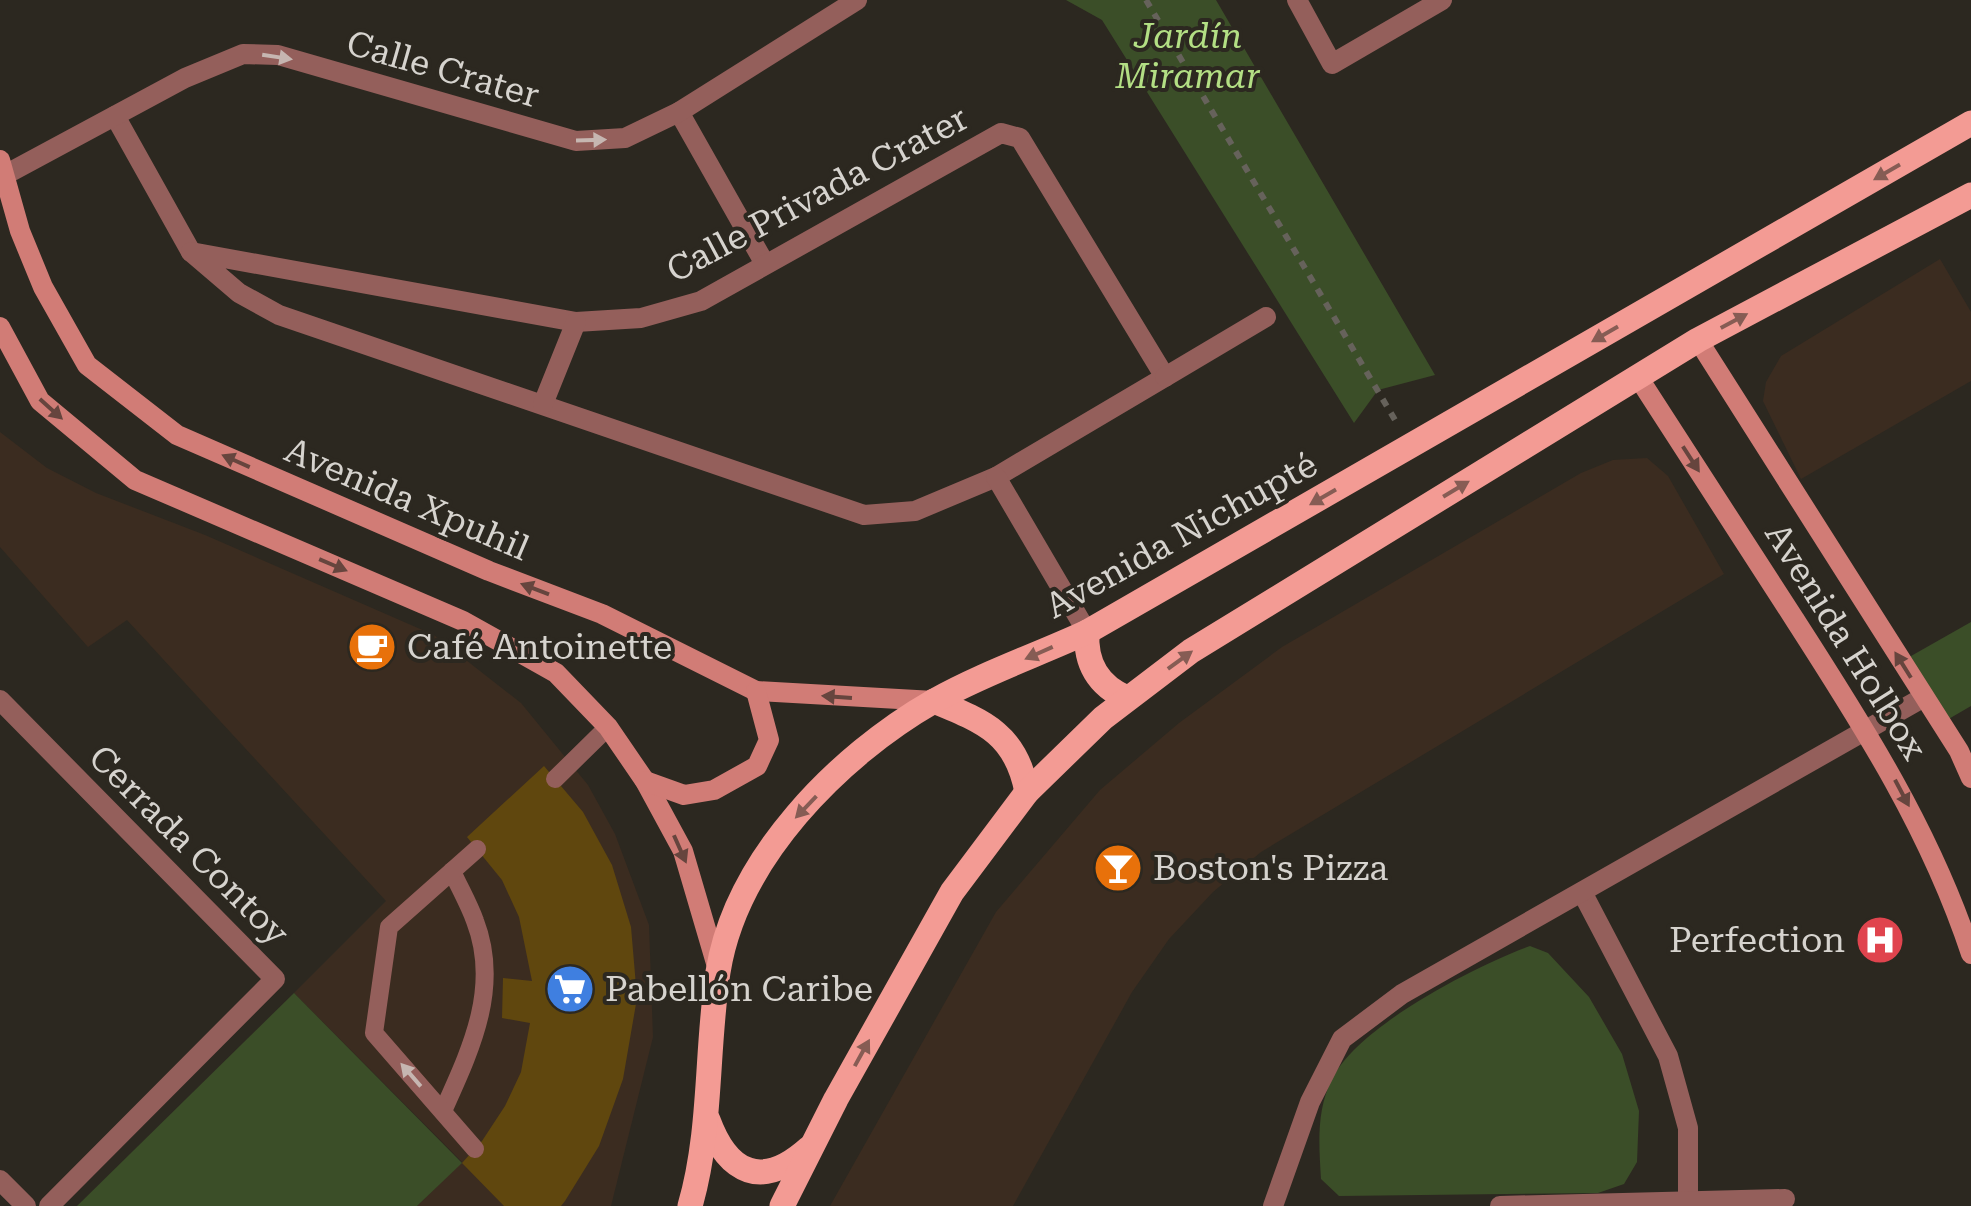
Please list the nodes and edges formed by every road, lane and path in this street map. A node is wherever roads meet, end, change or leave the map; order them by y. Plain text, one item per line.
1 (857, 0) edge
2 (1146, 0) edge
3 (1297, 0) edge
4 (1442, 0) edge
5 (679, 112) junction
6 (114, 116) junction
7 (1971, 123) edge
8 (2, 168) edge
9 (1971, 195) edge
10 (192, 252) junction
11 (766, 264) junction
12 (1266, 317) dead end
13 (576, 322) junction
14 (0, 327) edge
15 (1698, 340) junction
16 (1165, 377) junction
17 (1638, 377) junction
18 (543, 404) junction
19 (1411, 447) junction
20 (996, 476) junction
21 (1086, 632) junction
22 (756, 691) junction
23 (1924, 697) junction
24 (1127, 698) junction
25 (0, 700) edge
26 (934, 701) junction
27 (608, 728) junction
28 (1866, 730) junction
29 (1971, 778) edge
30 (554, 779) dead end
31 (646, 781) junction
32 (1027, 792) junction
33 (477, 850) dead end
34 (452, 870) junction
35 (1582, 892) junction
36 (1971, 954) edge
37 (718, 970) junction
38 (442, 1111) junction
39 (706, 1115) junction
40 (816, 1139) junction
41 (475, 1149) dead end
42 (0, 1180) edge
43 (1786, 1199) dead end
44 (1688, 1201) junction
45 (26, 1206) edge
46 (49, 1206) edge
47 (690, 1206) edge
48 (782, 1206) edge
49 (1273, 1206) edge
50 (1500, 1206) edge

1 - 5 street, Calle Crater
2 - 19 path
3 - 4 street
6 -> 5 street, Calle Crater
5 - 11 street
6 - 8 street, Calle Crater
6 - 10 street
7 -> 19 main road, Avenida Nichupté
22 -> 8 street, Avenida Xpuhil
15 -> 9 main road
10 - 13 street, Calle Privada Crater
10 - 18 street
11 - 13 street, Calle Privada Crater
11 - 16 street, Calle Privada Crater
12 - 16 street
13 - 18 street
14 -> 27 street
15 - 17 main road
23 -> 15 street, Avenida Holbox
16 - 20 street
24 -> 17 main road
17 -> 28 street, Avenida Holbox
18 - 20 street
19 -> 21 main road, Avenida Nichupté
20 - 21 street
21 - 24 main road
21 -> 26 main road, Avenida Nichupté
26 -> 22 street, Avenida Xpuhil
22 - 31 street
23 - 28 street
23 - 29 street, Avenida Holbox
24 - 32 main road
25 - 46 street, Cerrada Contoy
26 - 32 main road
26 -> 37 main road, Avenida Nichupté
27 - 30 lane
27 - 31 street
28 - 35 street
28 -> 36 street, Avenida Holbox
31 -> 37 street
40 -> 32 main road
33 - 34 lane
34 - 38 lane
38 -> 34 lane
35 - 44 street
35 - 49 street
37 - 39 main road, Avenida Nichupté
38 - 41 lane
39 - 40 main road
39 - 47 main road, Avenida Nichupté
40 - 48 main road
42 - 45 street
43 - 44 street
44 - 50 street

